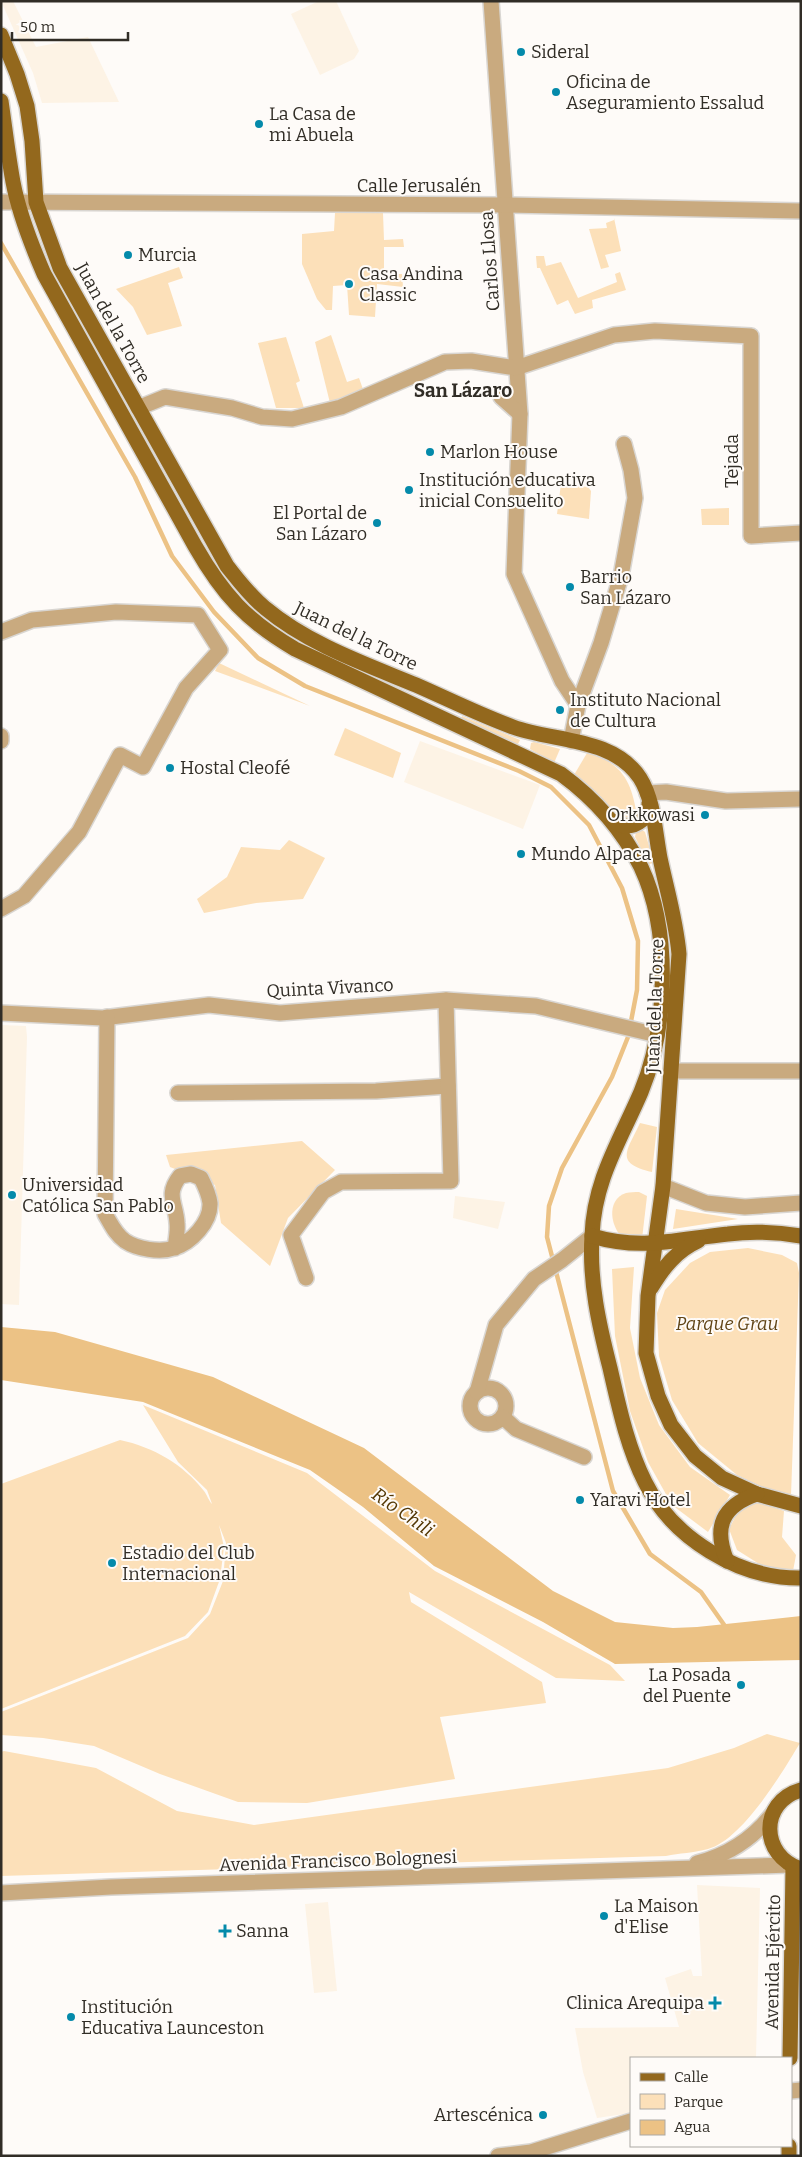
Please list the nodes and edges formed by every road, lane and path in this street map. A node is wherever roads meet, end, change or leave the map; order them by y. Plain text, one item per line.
1 (491, 1) edge
2 (1, 36) edge
3 (1, 101) edge
4 (1, 202) edge
5 (18, 202) junction
6 (36, 202) junction
7 (504, 205) junction
8 (801, 211) edge
9 (516, 368) junction
10 (501, 397) dead end
11 (138, 408) junction
12 (520, 414) junction
13 (624, 444) dead end
14 (801, 533) edge
15 (1, 632) edge
16 (578, 705) junction
17 (532, 732) junction
18 (1, 736) edge
19 (1, 741) edge
20 (571, 741) junction
21 (524, 755) junction
22 (647, 793) junction
23 (801, 799) edge
24 (612, 821) junction
25 (656, 833) junction
26 (628, 844) junction
27 (1, 909) edge
28 (662, 975) junction
29 (678, 976) junction
30 (446, 1000) junction
31 (1, 1013) edge
32 (107, 1017) junction
33 (652, 1033) junction
34 (672, 1071) junction
35 (801, 1071) edge
36 (448, 1086) junction
37 (178, 1093) dead end
38 (663, 1186) junction
39 (801, 1203) edge
40 (592, 1236) junction
41 (710, 1236) junction
42 (801, 1236) edge
43 (655, 1244) junction
44 (175, 1248) dead end
45 (306, 1278) dead end
46 (648, 1296) junction
47 (477, 1392) junction
48 (502, 1417) junction
49 (584, 1456) dead end
50 (757, 1494) junction
51 (801, 1506) edge
52 (727, 1561) junction
53 (801, 1578) edge
54 (801, 1790) edge
55 (773, 1813) junction
56 (794, 1867) edge
57 (676, 1868) junction
58 (1, 1893) edge
59 (790, 2057) edge
60 (630, 2121) edge
61 (498, 2156) edge

1 - 7 street, Carlos Llosa
2 - 6 main road, Juan del la Torre
3 - 5 main road, Juan del la Torre
4 - 5 street, Calle Jerusalén
5 - 6 street, Calle Jerusalén
5 - 21 main road, Juan del la Torre
6 - 7 street, Calle Jerusalén
6 - 11 main road, Juan del la Torre
7 - 8 street, Calle Jerusalén
7 - 9 street, Carlos Llosa
9 - 11 street
9 - 12 street, Carlos Llosa
9 - 14 street, Tejada
10 - 12 street
11 - 17 main road, Juan del la Torre
12 - 16 street, Carlos Llosa
13 - 16 street
15 - 27 street
16 - 20 street
17 - 20 main road, Juan del la Torre
17 - 21 main road
18 - 19 street
20 - 22 main road, Juan del la Torre
21 - 24 main road, Juan del la Torre
22 - 23 street
22 - 24 main road
22 - 25 main road, Juan del la Torre
24 - 26 main road, Juan del la Torre
25 - 26 main road
25 - 29 main road, Juan del la Torre
26 - 28 main road, Juan del la Torre
28 - 29 main road
28 - 33 main road, Juan del la Torre
29 - 34 main road, Juan del la Torre
30 - 32 street, Quinta Vivanco
30 - 33 street, Quinta Vivanco
30 - 36 street
31 - 32 street, Quinta Vivanco
32 - 44 street
33 - 40 main road, Juan del la Torre
34 - 35 street
34 - 38 main road, Juan del la Torre
36 - 37 street
36 - 45 street
38 - 39 street
38 - 43 main road, Juan del la Torre
40 - 43 main road
40 - 47 street
40 - 52 main road, Juan del la Torre
41 - 42 main road
41 - 43 main road
41 - 46 main road
43 - 46 main road, Juan del la Torre
46 - 50 main road, Juan del la Torre
47 - 48 street
47 - 48 street
48 - 49 street
50 - 51 main road, Juan del la Torre
50 - 52 main road
52 - 53 main road, Juan del la Torre
54 - 55 main road
55 - 56 main road
55 - 57 street, Avenida Francisco Bolognesi
56 - 57 street, Avenida Francisco Bolognesi
56 - 59 main road, Avenida Ejército
57 - 58 street, Avenida Francisco Bolognesi
60 - 61 street

